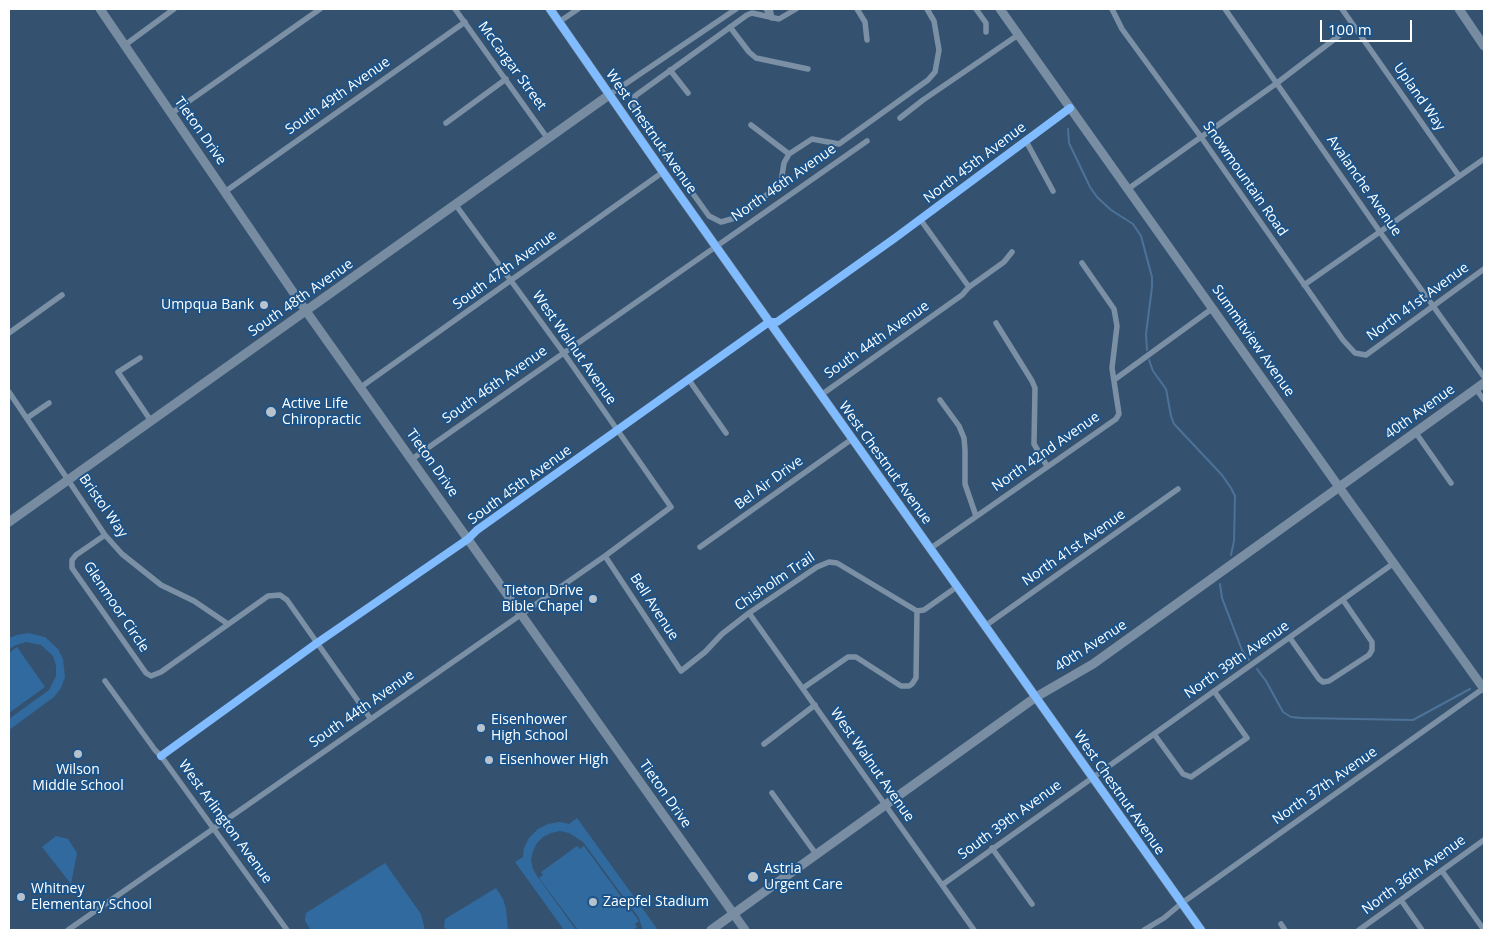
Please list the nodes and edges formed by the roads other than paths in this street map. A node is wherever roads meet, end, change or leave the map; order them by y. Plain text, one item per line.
1 (100, 9) edge
2 (174, 9) edge
3 (320, 9) edge
4 (455, 9) edge
5 (550, 9) edge
6 (578, 9) edge
7 (736, 9) edge
8 (766, 9) edge
9 (770, 9) edge
10 (796, 9) edge
11 (857, 9) edge
12 (927, 9) edge
13 (976, 9) edge
14 (1000, 9) edge
15 (1112, 9) edge
16 (1225, 9) edge
17 (1342, 9) edge
18 (1459, 9) edge
19 (772, 18) junction
20 (465, 22) junction
21 (560, 22) junction
22 (1353, 25) junction
23 (730, 28) junction
24 (986, 32) dead end
25 (1018, 35) junction
26 (867, 40) dead end
27 (125, 45) junction
28 (1484, 46) edge
29 (670, 70) junction
30 (808, 70) dead end
31 (506, 79) junction
32 (1276, 83) junction
33 (688, 93) dead end
34 (609, 95) junction
35 (905, 98) junction
36 (1070, 108) junction
37 (912, 109) junction
38 (172, 114) junction
39 (900, 118) dead end
40 (446, 123) dead end
41 (751, 125) dead end
42 (1201, 137) junction
43 (548, 139) junction
44 (1026, 140) junction
45 (867, 141) dead end
46 (789, 154) junction
47 (1484, 159) edge
48 (663, 172) junction
49 (1459, 176) junction
50 (1128, 189) junction
51 (226, 191) junction
52 (1052, 191) dead end
53 (455, 204) junction
54 (920, 220) junction
55 (1380, 232) junction
56 (895, 238) joint
57 (716, 246) junction
58 (1012, 252) dead end
59 (1082, 263) dead end
60 (1484, 270) edge
61 (511, 281) junction
62 (1304, 285) junction
63 (969, 287) junction
64 (62, 295) dead end
65 (1433, 306) junction
66 (1213, 308) junction
67 (306, 311) junction
68 (769, 322) junction
69 (996, 323) dead end
70 (9, 333) edge
71 (564, 352) junction
72 (1366, 355) joint
73 (140, 358) dead end
74 (1484, 377) edge
75 (689, 380) junction
76 (1114, 380) junction
77 (1484, 384) edge
78 (361, 387) junction
79 (1476, 389) junction
80 (9, 392) edge
81 (821, 395) junction
82 (940, 400) dead end
83 (1484, 400) edge
84 (49, 403) dead end
85 (27, 418) junction
86 (151, 421) junction
87 (617, 431) junction
88 (726, 433) dead end
89 (1416, 433) junction
90 (852, 438) junction
91 (412, 459) junction
92 (1047, 466) junction
93 (68, 480) junction
94 (1451, 483) dead end
95 (1339, 487) junction
96 (1178, 490) dead end
97 (671, 507) joint
98 (976, 516) junction
99 (9, 522) edge
100 (105, 534) junction
101 (468, 539) junction
102 (700, 547) dead end
103 (931, 548) junction
104 (605, 556) junction
105 (1394, 563) junction
106 (958, 586) junction
107 (1343, 600) junction
108 (917, 611) junction
109 (749, 613) junction
110 (521, 614) junction
111 (228, 624) junction
112 (985, 626) junction
113 (1290, 638) junction
114 (317, 643) junction
115 (681, 671) joint
116 (105, 681) dead end
117 (803, 688) junction
118 (1484, 689) edge
119 (1214, 691) junction
120 (1036, 697) junction
121 (815, 706) junction
122 (370, 718) junction
123 (1154, 734) junction
124 (764, 744) dead end
125 (162, 756) junction
126 (1093, 777) junction
127 (772, 793) dead end
128 (884, 805) junction
129 (214, 828) junction
130 (1484, 840) edge
131 (992, 848) junction
132 (816, 854) junction
133 (1442, 871) junction
134 (942, 885) junction
135 (1401, 900) junction
136 (1182, 903) junction
137 (1032, 904) dead end
138 (734, 915) junction
139 (1281, 924) dead end
140 (68, 930) edge
141 (287, 930) edge
142 (711, 930) edge
143 (745, 930) edge
144 (974, 930) edge
145 (1144, 930) edge
146 (1201, 930) edge
147 (1286, 930) edge
148 (1359, 930) edge
149 (1422, 930) edge
150 (1484, 930) edge

1 - 27 street, Tieton Drive
2 - 27 street
3 - 38 street
4 - 20 street, McCargar Street
5 - 21 street, West Chestnut Avenue
6 - 21 street
7 - 34 street
8 - 19 street
9 - 19 street
10 - 19 street
11 - 26 street
12 - 35 street
13 - 24 street
14 - 25 main road, Summitview Avenue
15 - 42 street, Snowmountain Road
16 - 32 street, Avalanche Avenue
17 - 22 street, Upland Way
18 - 28 street
19 - 23 street
20 - 31 street, McCargar Street
20 - 51 street, South 49th Avenue
21 - 34 street, West Chestnut Avenue
22 - 32 street
22 - 49 street, Upland Way
23 - 29 street
23 - 30 street
25 - 36 main road, Summitview Avenue
25 - 37 street
27 - 38 street, Tieton Drive
29 - 33 street
29 - 46 street
31 - 40 street
31 - 43 street, McCargar Street
32 - 42 street
32 - 55 street, Avalanche Avenue
34 - 43 street, South 48th Avenue
34 - 48 street, West Chestnut Avenue
35 - 37 street
35 - 46 street
36 - 44 street, North 45th Avenue
36 - 50 main road, Summitview Avenue
37 - 39 street
38 - 51 street, Tieton Drive
41 - 46 street
42 - 50 street
42 - 62 street, Snowmountain Road
43 - 53 street, South 48th Avenue
44 - 52 street, North 45th Avenue
44 - 54 street, North 45th Avenue
45 - 57 street, North 46th Avenue
47 - 49 street
48 - 57 street, West Chestnut Avenue
48 - 61 street, South 47th Avenue
49 - 55 street
50 - 66 main road, Summitview Avenue
51 - 67 street, Tieton Drive
53 - 61 street, West Walnut Avenue
53 - 67 street, South 48th Avenue
54 - 56 street, North 45th Avenue
54 - 63 street
55 - 62 street
55 - 65 street, Avalanche Avenue
56 - 68 street, South 45th Avenue
57 - 68 street, West Chestnut Avenue
57 - 71 street, South 46th Avenue
58 - 63 street, South 44th Avenue
59 - 76 street
60 - 65 street, North 41st Avenue
61 - 71 street, West Walnut Avenue
61 - 78 street, South 47th Avenue
62 - 72 street, Snowmountain Road
63 - 81 street, South 44th Avenue
64 - 70 street
65 - 72 street, North 41st Avenue
65 - 74 street, Avalanche Avenue
66 - 76 street
66 - 95 main road, Summitview Avenue
67 - 78 street, Tieton Drive
67 - 86 street, South 48th Avenue
68 - 75 street, South 45th Avenue
68 - 81 street, West Chestnut Avenue
69 - 92 street
71 - 87 street, West Walnut Avenue
71 - 91 street, South 46th Avenue
73 - 86 street
75 - 87 street, South 45th Avenue
75 - 88 street
76 - 92 street, North 42nd Avenue
77 - 79 main road, 40th Avenue
78 - 91 street, Tieton Drive
79 - 83 street
79 - 89 main road, 40th Avenue
80 - 85 street, Bristol Way
81 - 90 street, West Chestnut Avenue
82 - 98 street
84 - 85 street
85 - 93 street, Bristol Way
86 - 93 street, South 48th Avenue
87 - 97 street, West Walnut Avenue
87 - 101 street, South 45th Avenue
89 - 94 street
89 - 95 main road, 40th Avenue
90 - 102 street, Bel Air Drive
90 - 103 street, West Chestnut Avenue
91 - 101 street, Tieton Drive
92 - 98 street, North 42nd Avenue
93 - 99 street, South 48th Avenue
93 - 100 street, Bristol Way
95 - 105 street, Summitview Avenue
95 - 120 main road, 40th Avenue
96 - 112 street, North 41st Avenue
97 - 104 street, South 44th Avenue
98 - 103 street, North 42nd Avenue
100 - 111 street, Bristol Way
100 - 111 street, Glenmoor Circle
101 - 110 street, Tieton Drive
101 - 114 street, South 45th Avenue
103 - 106 street, West Chestnut Avenue
104 - 110 street, South 44th Avenue
104 - 115 street, Bell Avenue
105 - 107 street, North 39th Avenue
105 - 118 street, Summitview Avenue
106 - 108 street
106 - 112 street, West Chestnut Avenue
107 - 113 street, North 39th Avenue
107 - 113 street
108 - 109 street, Chisholm Trail
108 - 117 street
109 - 115 street, Chisholm Trail
109 - 117 street, West Walnut Avenue
110 - 122 street, South 44th Avenue
110 - 138 street, Tieton Drive
111 - 114 street
112 - 120 street, West Chestnut Avenue
113 - 119 street, North 39th Avenue
114 - 122 street
114 - 125 street, South 45th Avenue
116 - 125 street, West Arlington Avenue
117 - 121 street, West Walnut Avenue
118 - 136 street, North 37th Avenue
119 - 123 street, North 39th Avenue
119 - 123 street
120 - 126 street, West Chestnut Avenue
120 - 128 main road, 40th Avenue
121 - 124 street
121 - 128 street, West Walnut Avenue
122 - 129 street, South 44th Avenue
123 - 126 street, North 39th Avenue
125 - 129 street, West Arlington Avenue
126 - 131 street, South 39th Avenue
126 - 136 street, West Chestnut Avenue
127 - 132 street
128 - 132 main road, 40th Avenue
128 - 134 street, West Walnut Avenue
129 - 140 street, South 44th Avenue
129 - 141 street, West Arlington Avenue
130 - 133 street, North 36th Avenue
131 - 134 street, South 39th Avenue
131 - 137 street
132 - 138 main road, 40th Avenue
133 - 135 street, North 36th Avenue
133 - 150 street
134 - 144 street, West Walnut Avenue
135 - 148 street, North 36th Avenue
135 - 149 street
136 - 145 street, North 37th Avenue
136 - 146 street, West Chestnut Avenue
138 - 142 main road, 40th Avenue
138 - 143 street, Tieton Drive
139 - 147 street

